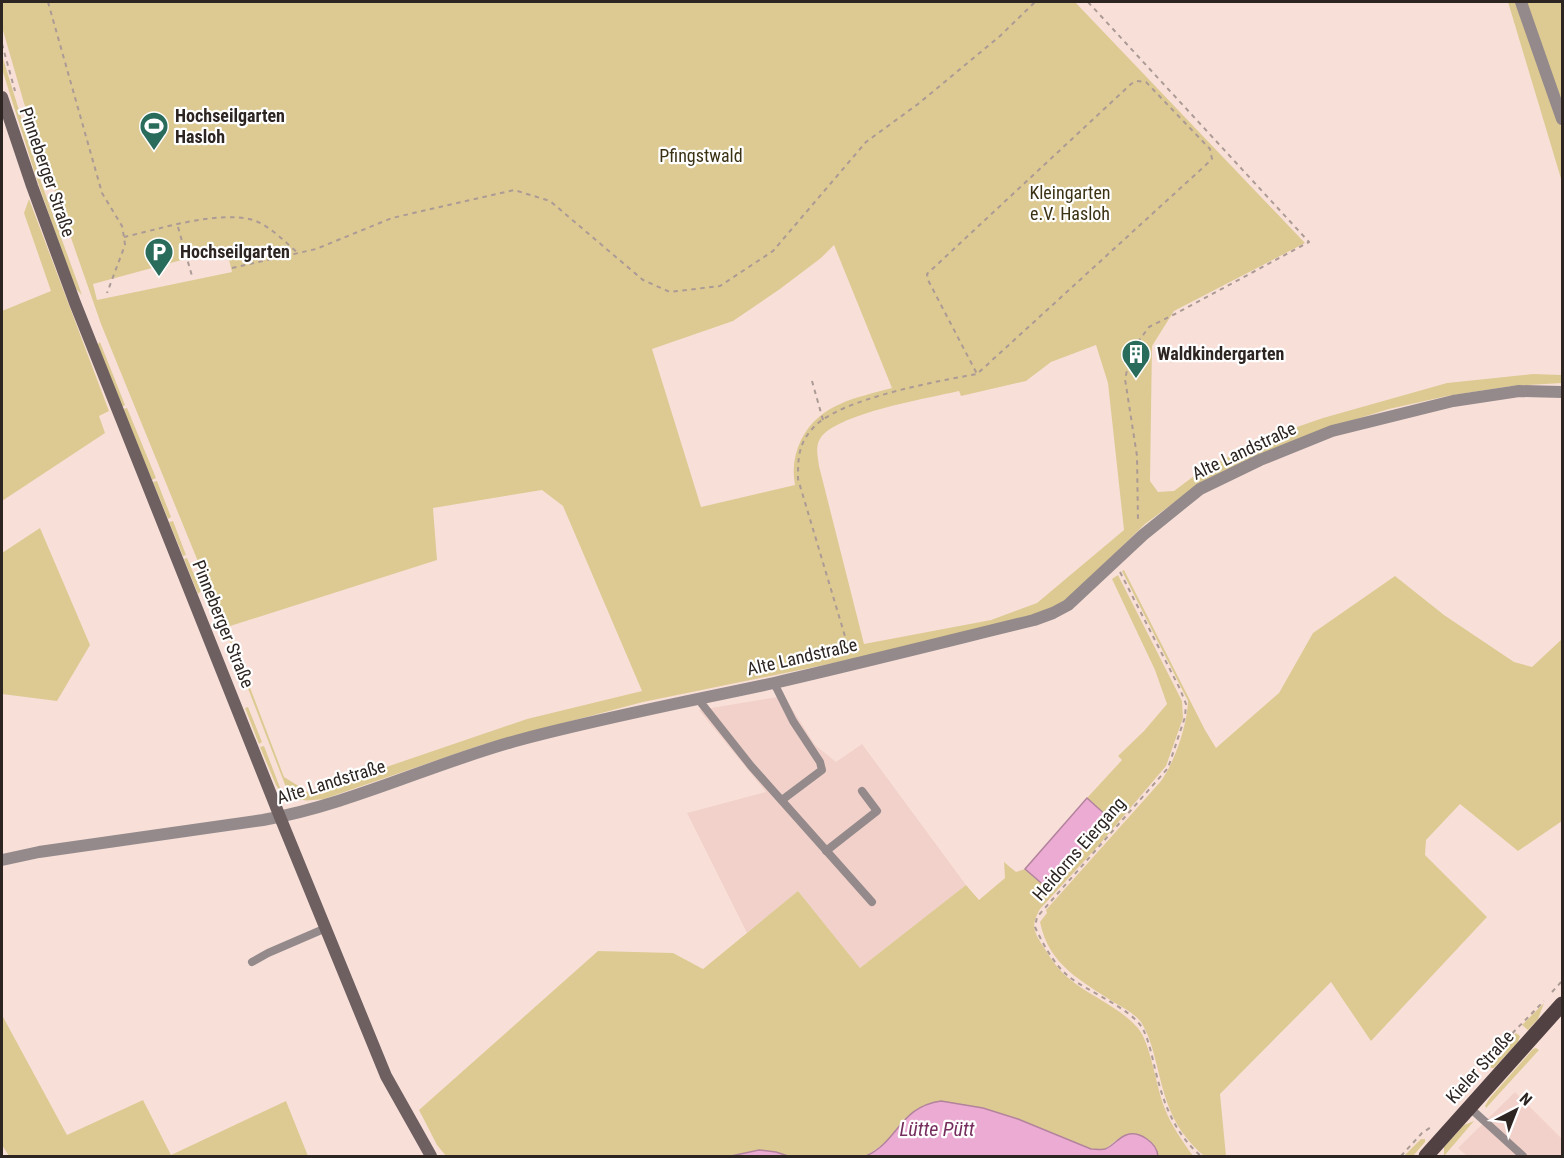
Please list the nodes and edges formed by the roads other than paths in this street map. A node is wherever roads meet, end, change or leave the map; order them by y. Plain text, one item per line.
1 (1521, 2) edge
2 (2, 97) edge
3 (1563, 119) edge
4 (1563, 392) edge
5 (774, 683) junction
6 (698, 699) junction
7 (862, 791) dead end
8 (782, 800) junction
9 (280, 817) junction
10 (826, 850) junction
11 (2, 860) edge
12 (872, 902) dead end
13 (326, 928) junction
14 (252, 962) dead end
15 (1563, 1004) edge
16 (1470, 1108) junction
17 (431, 1156) edge
18 (1426, 1156) edge
19 (1522, 1156) edge

1 - 3 street
2 - 9 main road, Pinneberger Straße
4 - 5 street, Alte Landstraße
5 - 6 street, Alte Landstraße
5 - 8 lane
6 - 8 lane
6 - 9 street, Alte Landstraße
7 - 10 lane
8 - 10 lane
9 - 11 street, Alte Landstraße
9 - 13 main road, Pinneberger Straße
10 - 12 lane
13 - 14 lane
13 - 17 main road, Pinneberger Straße
15 - 16 main road, Kieler Straße
16 - 18 main road, Kieler Straße
16 - 19 lane

